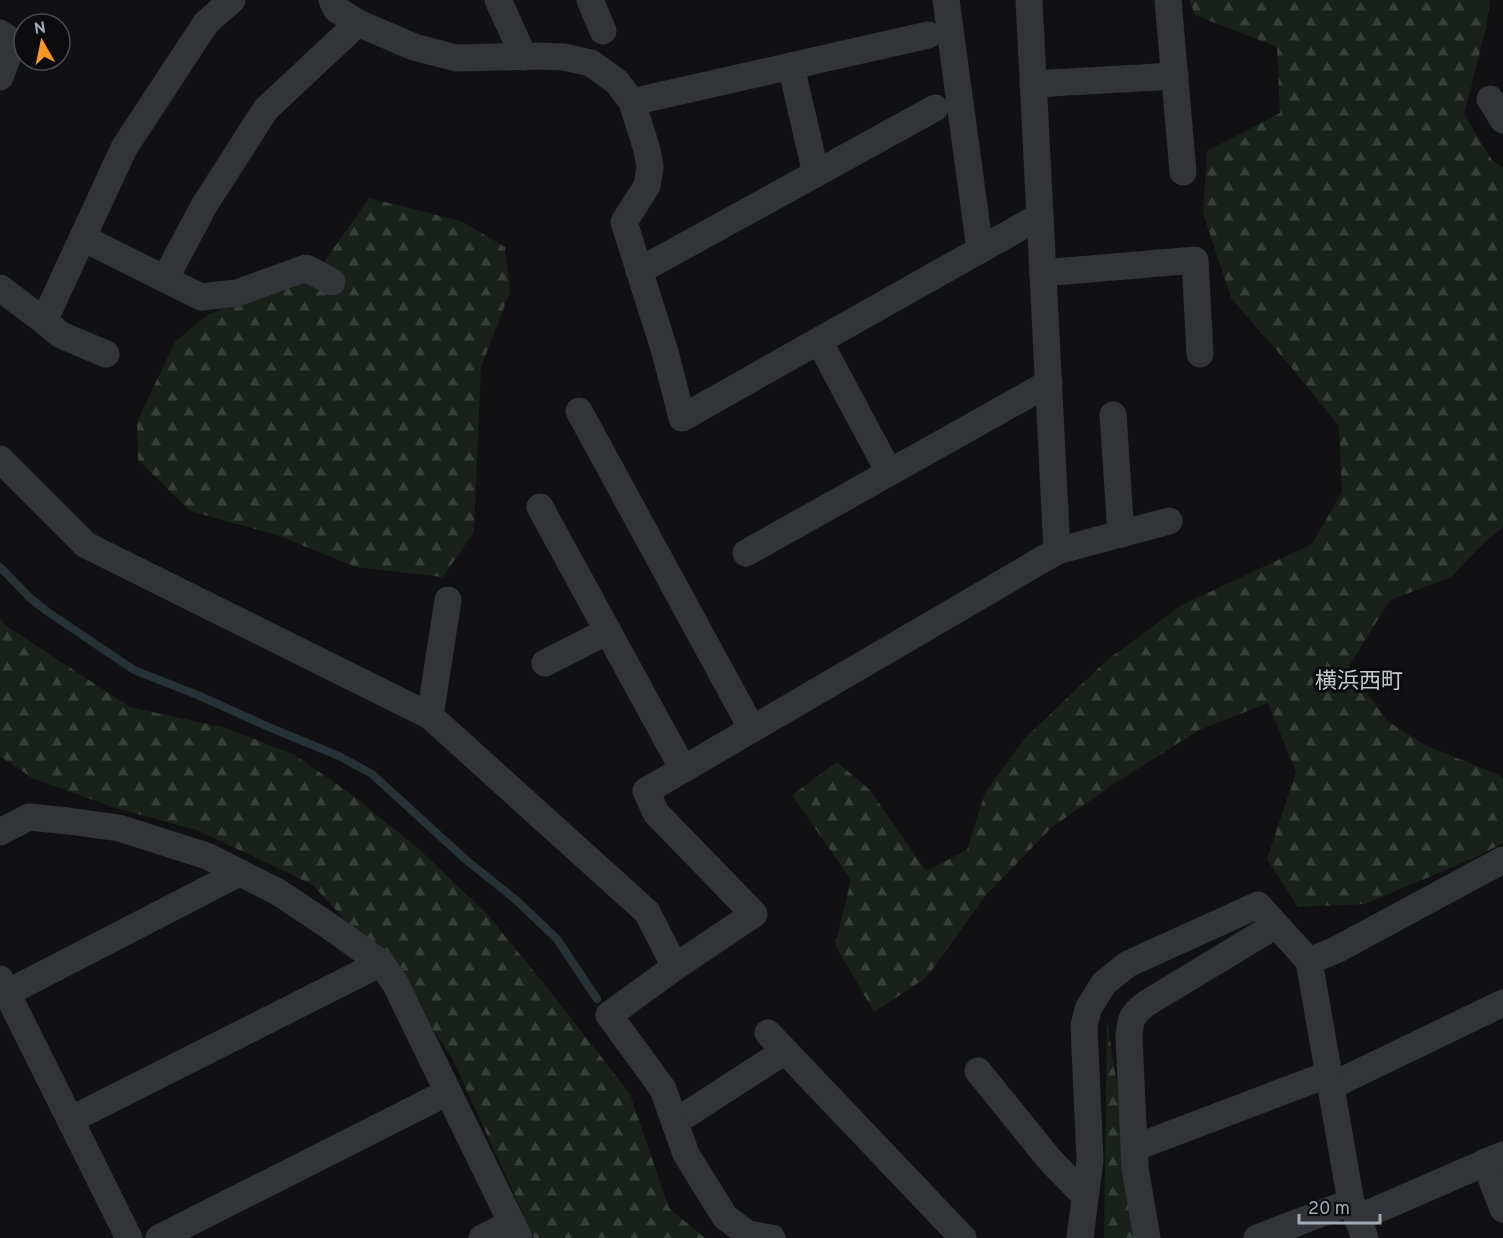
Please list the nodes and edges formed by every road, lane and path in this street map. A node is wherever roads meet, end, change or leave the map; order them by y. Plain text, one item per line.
1 (232, 0) edge
2 (332, 0) edge
3 (498, 0) edge
4 (590, 0) edge
5 (946, 0) edge
6 (1029, 0) edge
7 (1168, 0) edge
8 (358, 23) junction
9 (603, 31) dead end
10 (0, 33) edge
11 (928, 35) dead end
12 (524, 57) junction
13 (791, 66) junction
14 (1175, 76) junction
15 (0, 77) edge
16 (1033, 84) junction
17 (632, 102) junction
18 (935, 108) dead end
19 (1183, 172) dead end
20 (816, 174) junction
21 (1040, 216) junction
22 (82, 238) junction
23 (980, 250) junction
24 (639, 271) junction
25 (1043, 273) junction
26 (165, 279) junction
27 (332, 282) dead end
28 (0, 288) edge
29 (44, 321) junction
30 (819, 341) junction
31 (106, 354) dead end
32 (1200, 354) dead end
33 (1049, 383) junction
34 (579, 411) dead end
35 (1113, 415) dead end
36 (0, 459) edge
37 (889, 472) junction
38 (540, 507) dead end
39 (1169, 521) dead end
40 (1121, 534) junction
41 (1058, 551) junction
42 (746, 553) dead end
43 (448, 600) dead end
44 (608, 631) junction
45 (545, 663) dead end
46 (430, 716) junction
47 (752, 729) junction
48 (683, 769) junction
49 (0, 832) edge
50 (1503, 860) edge
51 (239, 873) junction
52 (1276, 925) junction
53 (1309, 961) junction
54 (381, 963) junction
55 (675, 967) junction
56 (3, 986) edge
57 (1503, 1003) edge
58 (978, 1071) dead end
59 (1330, 1080) junction
60 (448, 1092) junction
61 (70, 1119) junction
62 (675, 1122) junction
63 (1134, 1148) junction
64 (1494, 1159) edge
65 (1085, 1196) junction
66 (1503, 1209) edge
67 (1358, 1219) edge
68 (515, 1231) edge
69 (129, 1238) edge
70 (159, 1238) edge
71 (482, 1238) edge
72 (772, 1238) edge
73 (963, 1238) edge
74 (1080, 1238) edge
75 (1147, 1238) edge
76 (1257, 1238) edge

1 - 22 street
2 - 8 street
3 - 12 street
4 - 9 street
5 - 23 street
6 - 16 street
7 - 14 street
8 - 12 street
8 - 26 street
10 - 15 street
11 - 13 street
12 - 17 street
13 - 17 street
13 - 20 street
14 - 16 street
14 - 19 street
16 - 21 street
17 - 24 street
18 - 20 street
20 - 24 street
21 - 23 street
21 - 25 street
22 - 26 street
22 - 29 street
23 - 30 street
24 - 30 street
25 - 32 street
25 - 33 street
26 - 27 street
28 - 29 street
29 - 31 street
30 - 37 street
33 - 37 street
33 - 41 street
34 - 47 street
35 - 40 street
36 - 46 street
37 - 42 street
38 - 44 street
39 - 40 street
40 - 41 street
41 - 47 street
43 - 46 street
44 - 45 street
44 - 48 street
46 - 55 street
47 - 48 street
48 - 55 street
49 - 51 street
50 - 53 street
51 - 54 street
51 - 56 street
52 - 53 street
52 - 63 street
52 - 65 street
53 - 59 street
54 - 60 street
54 - 61 street
55 - 62 street
56 - 61 street
57 - 59 street
58 - 65 street
59 - 63 street
59 - 67 street
60 - 68 street
60 - 70 street
61 - 69 street
62 - 72 street
62 - 73 street
63 - 75 street
64 - 66 street
64 - 67 street
65 - 74 street
67 - 76 street
68 - 71 street

